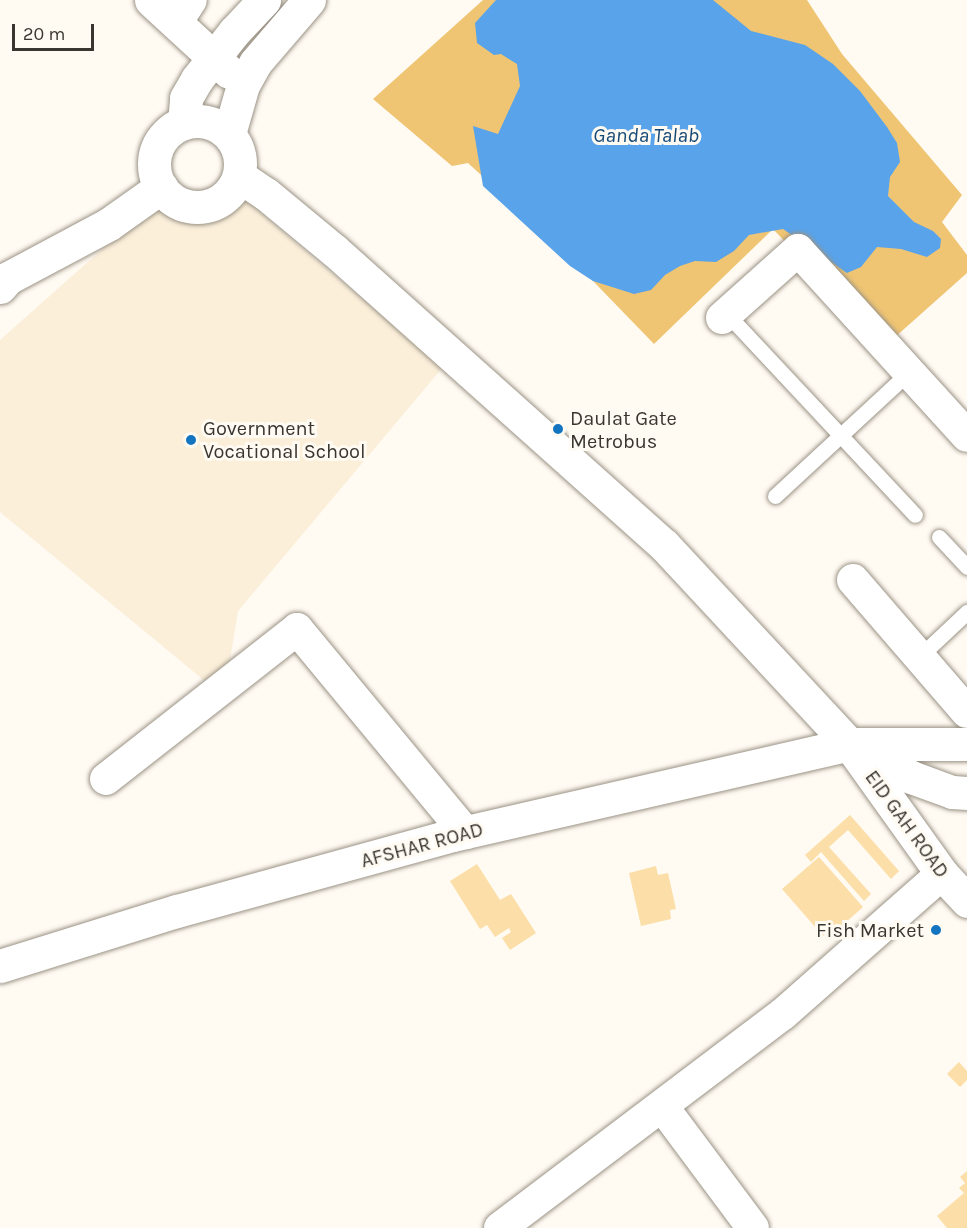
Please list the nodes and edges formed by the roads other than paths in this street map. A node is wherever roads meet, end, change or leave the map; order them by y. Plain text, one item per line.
1 (152, 0) edge
2 (264, 0) edge
3 (309, 0) edge
4 (184, 12) edge
5 (213, 57) junction
6 (243, 85) junction
7 (184, 123) junction
8 (229, 134) junction
9 (239, 176) junction
10 (161, 187) junction
11 (3, 282) edge
12 (724, 316) joint
13 (909, 372) junction
14 (841, 435) junction
15 (967, 436) edge
16 (775, 496) dead end
17 (915, 515) dead end
18 (939, 537) dead end
19 (967, 567) edge
20 (853, 580) dead end
21 (967, 612) edge
22 (920, 657) junction
23 (967, 712) edge
24 (849, 744) junction
25 (967, 744) edge
26 (106, 778) dead end
27 (967, 793) edge
28 (466, 832) junction
29 (942, 874) junction
30 (967, 902) edge
31 (0, 966) edge
32 (662, 1106) junction
33 (500, 1228) edge
34 (753, 1228) edge

1 - 4 main road
2 - 5 main road
3 - 6 main road
4 - 5 main road
5 - 6 main road
5 - 7 main road
6 - 8 main road
7 - 8 main road
7 - 10 main road
8 - 9 main road
9 - 10 main road
9 - 24 main road
10 - 11 main road
12 - 13 street
12 - 14 lane
13 - 14 lane
13 - 15 street
14 - 16 lane
14 - 17 lane
18 - 19 lane
20 - 22 street
21 - 22 lane
22 - 23 street
24 - 25 main road, AFSHAR ROAD
24 - 27 main road
24 - 28 main road, AFSHAR ROAD
24 - 29 main road, EID GAH ROAD
26 - 28 street
28 - 31 main road, AFSHAR ROAD
29 - 30 main road, EID GAH ROAD
29 - 32 street
32 - 33 street
32 - 34 street

